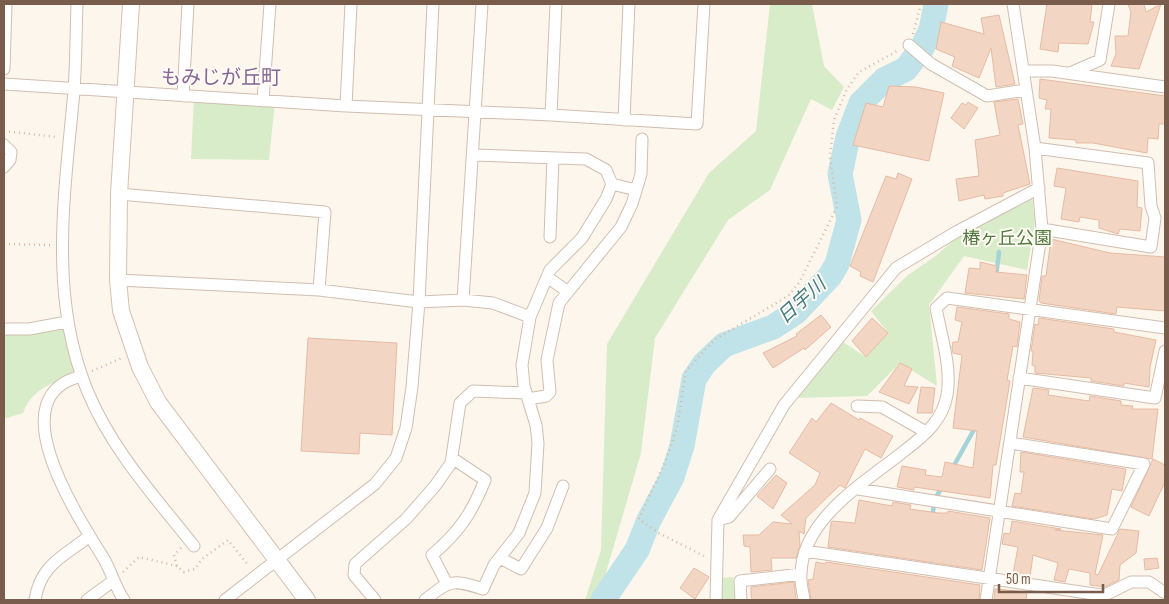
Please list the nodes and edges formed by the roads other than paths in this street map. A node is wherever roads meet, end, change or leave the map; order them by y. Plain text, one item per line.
1 (6, 4) edge
2 (77, 4) edge
3 (131, 4) edge
4 (188, 4) edge
5 (270, 4) edge
6 (351, 4) edge
7 (433, 4) edge
8 (482, 4) edge
9 (556, 4) edge
10 (629, 4) edge
11 (704, 4) edge
12 (1014, 4) edge
13 (1109, 4) edge
14 (909, 45) road end
15 (4, 69) edge
16 (1023, 71) junction
17 (1070, 73) junction
18 (4, 84) edge
19 (1165, 87) edge
20 (74, 89) junction
21 (1026, 90) junction
22 (125, 92) junction
23 (183, 96) junction
24 (263, 101) junction
25 (346, 106) junction
26 (428, 109) junction
27 (476, 112) junction
28 (551, 115) junction
29 (624, 120) junction
30 (642, 139) dead end
31 (4, 145) edge
32 (1035, 148) junction
33 (474, 155) junction
34 (553, 158) junction
35 (4, 167) edge
36 (612, 184) junction
37 (1039, 188) junction
38 (636, 190) junction
39 (119, 194) junction
40 (1042, 229) junction
41 (550, 237) dead end
42 (547, 277) junction
43 (118, 280) junction
44 (319, 290) junction
45 (568, 291) junction
46 (463, 300) junction
47 (419, 302) junction
48 (1031, 309) junction
49 (530, 317) junction
50 (67, 322) junction
51 (1165, 328) edge
52 (4, 329) edge
53 (1165, 351) edge
54 (82, 376) junction
55 (1019, 378) junction
56 (46, 386) dead end
57 (527, 396) junction
58 (858, 406) dead end
59 (926, 432) junction
60 (1010, 443) junction
61 (452, 458) junction
62 (770, 469) dead end
63 (47, 483) dead end
64 (563, 486) dead end
65 (858, 489) junction
66 (1000, 513) junction
67 (718, 520) junction
68 (87, 538) junction
69 (194, 546) road end
70 (805, 550) junction
71 (500, 558) junction
72 (275, 560) junction
73 (800, 574) junction
74 (989, 577) junction
75 (113, 582) junction
76 (447, 584) junction
77 (1165, 593) edge
78 (481, 595) edge
79 (1098, 598) edge
80 (305, 599) edge
81 (35, 600) edge
82 (87, 600) edge
83 (124, 600) edge
84 (225, 600) edge
85 (375, 600) edge
86 (425, 600) edge
87 (716, 600) edge
88 (741, 600) edge
89 (804, 600) edge
90 (986, 600) edge

1 - 15 street
2 - 20 street
3 - 22 street
4 - 23 street
5 - 24 street
6 - 25 street
7 - 26 street
8 - 27 street
9 - 28 street
10 - 29 street
11 - 29 street
12 - 16 street
13 - 17 street
14 - 21 street
16 - 17 street
16 - 21 street
17 - 19 street
18 - 20 street
20 - 22 street
20 - 50 street
21 - 32 street
22 - 23 street
22 - 39 street
23 - 24 street
24 - 25 street
25 - 26 street
26 - 27 street
26 - 47 street
27 - 28 street
27 - 33 street
28 - 29 street
30 - 38 street
31 - 35 street
32 - 37 street
32 - 40 street
33 - 34 street
33 - 46 street
34 - 36 street
34 - 41 street
36 - 38 street
36 - 42 street
37 - 40 street
37 - 67 street
38 - 45 street
39 - 43 street
39 - 44 street
40 - 48 street
42 - 45 street
42 - 49 street
43 - 44 street
43 - 72 street
44 - 47 street
45 - 57 street
46 - 47 street
46 - 49 street
47 - 72 street
48 - 51 street
48 - 55 street
48 - 59 street
49 - 57 street
50 - 52 street
50 - 54 street
53 - 55 street
54 - 56 street
54 - 69 street
55 - 60 street
57 - 61 street
57 - 71 street
58 - 59 street
59 - 65 street
60 - 66 street
60 - 66 street
61 - 76 street
61 - 85 street
62 - 67 street
63 - 68 street
64 - 71 street
65 - 66 street
65 - 70 street
66 - 74 street
67 - 87 street
68 - 75 street
68 - 81 street
70 - 73 street
70 - 74 street
71 - 78 street
72 - 80 street
72 - 84 street
73 - 88 street
73 - 89 street
74 - 79 street
74 - 90 street
75 - 82 street
75 - 83 street
76 - 78 street
76 - 86 street
77 - 79 street

